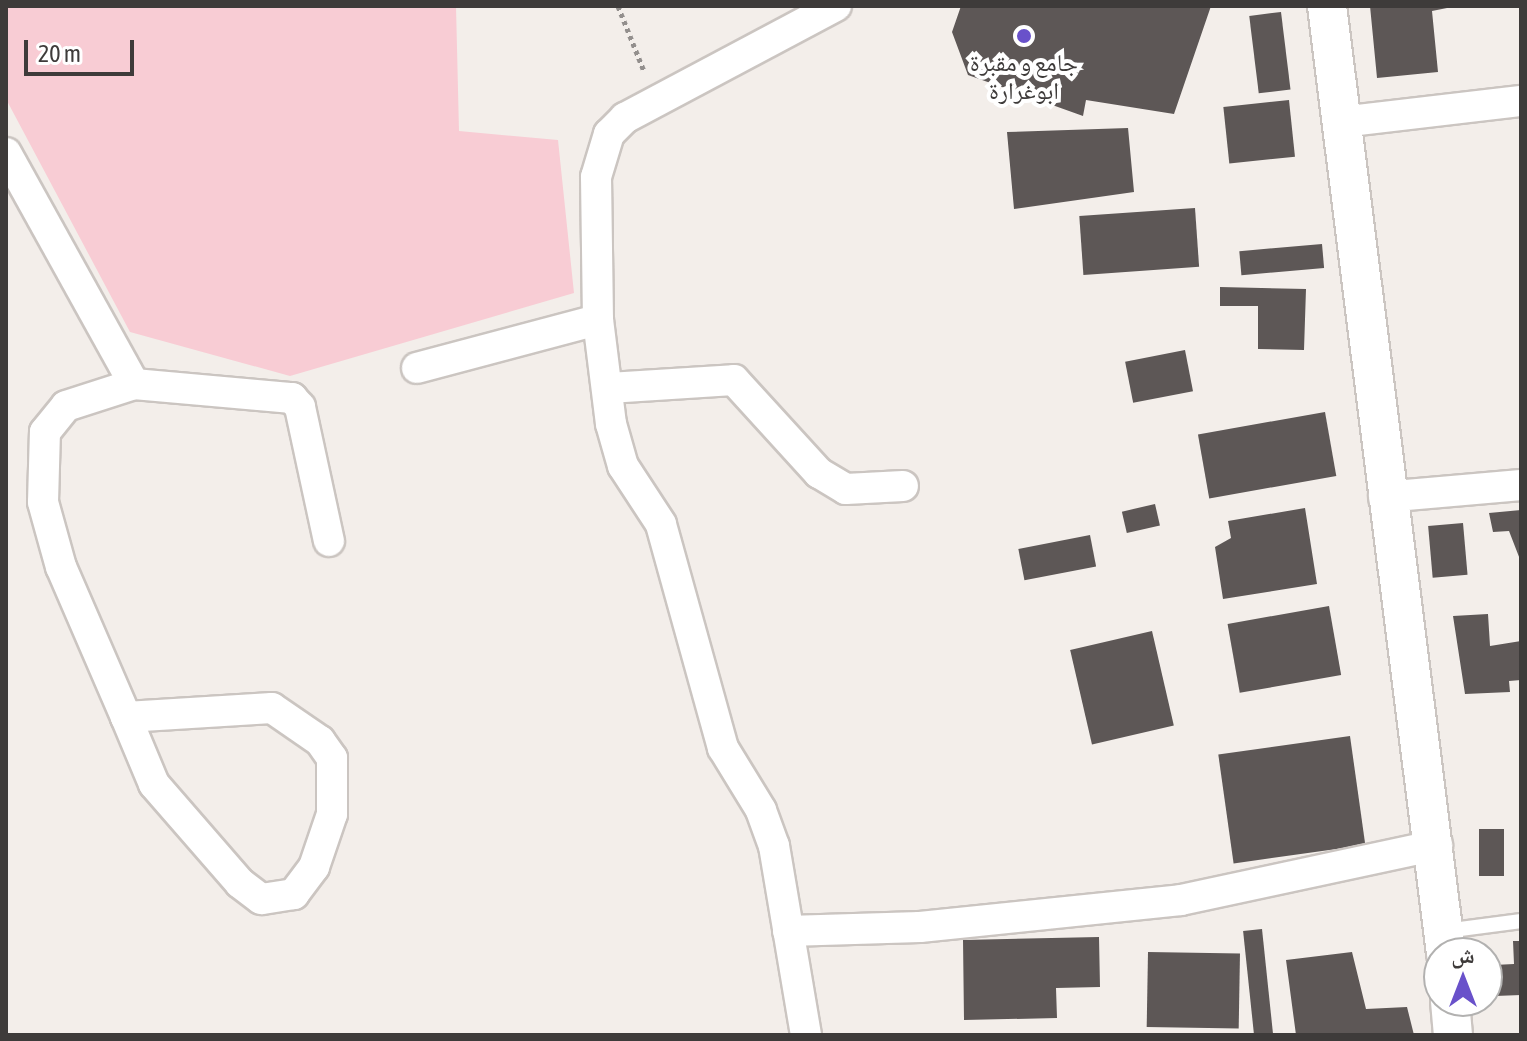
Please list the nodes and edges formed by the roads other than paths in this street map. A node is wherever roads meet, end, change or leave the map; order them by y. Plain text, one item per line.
1 (836, 6) edge
2 (1327, 6) edge
3 (1521, 101) edge
4 (1341, 122) junction
5 (6, 153) edge
6 (598, 320) junction
7 (417, 368) dead end
8 (134, 384) junction
9 (608, 388) junction
10 (1521, 485) edge
11 (903, 486) dead end
12 (1384, 497) junction
13 (329, 541) dead end
14 (126, 717) junction
15 (1437, 845) junction
16 (1521, 921) edge
17 (788, 931) junction
18 (1445, 937) edge
19 (1463, 937) edge
20 (806, 1035) edge

1 - 6 street
2 - 4 street
3 - 4 street
4 - 12 street
5 - 8 street
6 - 7 street
6 - 9 street
8 - 13 street
8 - 14 street
9 - 11 street
9 - 17 street
10 - 12 street
12 - 15 street
14 - 14 street
15 - 17 street
15 - 18 street
16 - 19 lane
17 - 20 street

